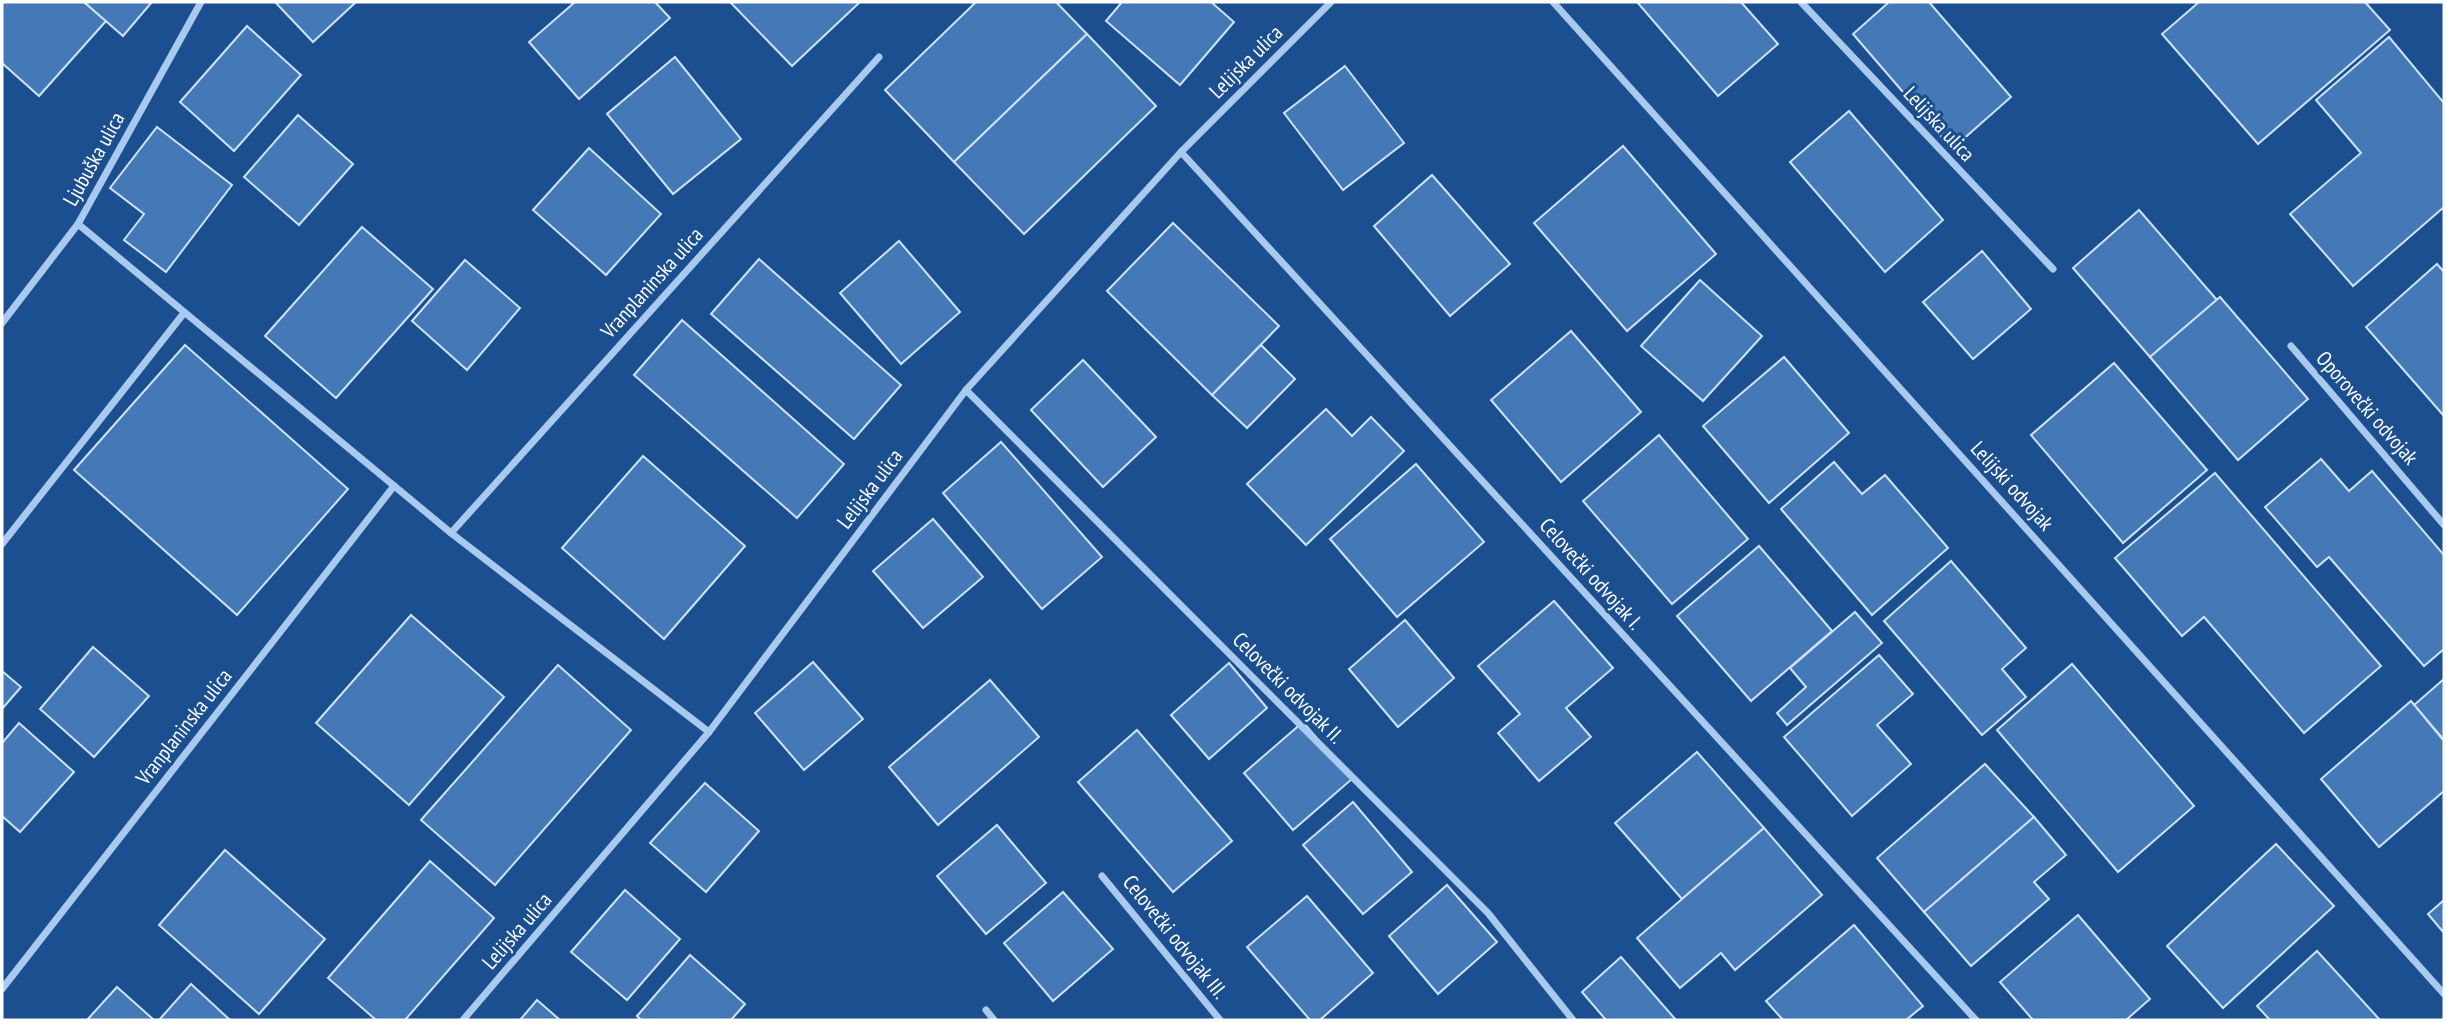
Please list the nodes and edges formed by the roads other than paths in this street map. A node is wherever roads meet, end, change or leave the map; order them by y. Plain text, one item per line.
1 (201, 2) edge
2 (1331, 2) edge
3 (1553, 2) edge
4 (1801, 2) edge
5 (879, 57) dead end
6 (1181, 152) junction
7 (78, 224) junction
8 (2053, 269) dead end
9 (184, 313) junction
10 (2, 323) edge
11 (2291, 346) dead end
12 (966, 390) junction
13 (394, 486) junction
14 (2444, 525) edge
15 (451, 533) junction
16 (2, 544) edge
17 (709, 732) junction
18 (1102, 876) dead end
19 (2, 989) edge
20 (2444, 994) edge
21 (986, 1010) dead end
22 (463, 1020) edge
23 (994, 1020) edge
24 (1220, 1020) edge
25 (1573, 1020) edge
26 (1976, 1020) edge

1 - 7 street, Ljubuška ulica
2 - 6 street, Lelijska ulica
3 - 20 street, Lelijski odvojak
4 - 8 street, Lelijska ulica
5 - 15 street, Vranplaninska ulica
6 - 12 street, Lelijska ulica
6 - 26 street, Celovečki odvojak I.
7 - 9 street
7 - 10 street, Ljubuška ulica
9 - 13 street
9 - 16 street
11 - 14 street, Oporovečki odvojak
12 - 17 street, Lelijska ulica
12 - 25 street, Celovečki odvojak II.
13 - 15 street
13 - 19 street, Vranplaninska ulica
15 - 17 street
17 - 22 street, Lelijska ulica
18 - 24 street, Celovečki odvojak III.
21 - 23 street

